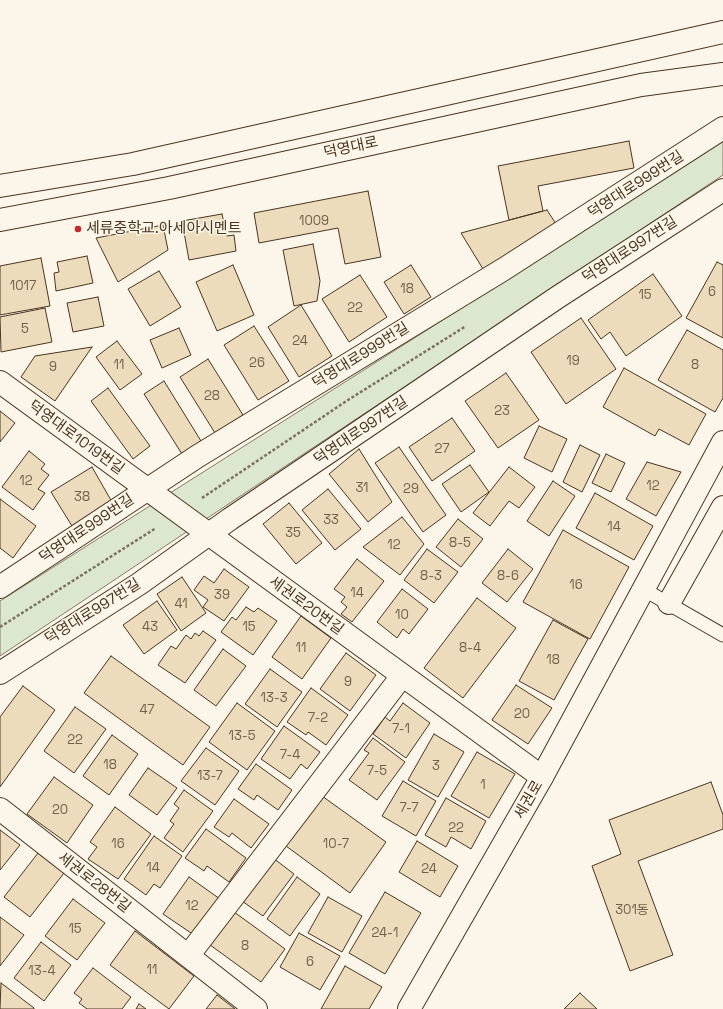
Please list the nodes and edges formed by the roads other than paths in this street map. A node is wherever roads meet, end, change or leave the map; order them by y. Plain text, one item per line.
1 (723, 33) edge
2 (723, 73) edge
3 (723, 128) edge
4 (0, 186) edge
5 (723, 190) edge
6 (0, 220) edge
7 (0, 382) edge
8 (723, 442) edge
9 (146, 489) junction
10 (723, 507) edge
11 (209, 536) junction
12 (0, 587) edge
13 (643, 589) junction
14 (669, 603) junction
15 (723, 635) edge
16 (0, 673) edge
17 (402, 676) junction
18 (542, 777) junction
19 (0, 810) edge
20 (188, 956) junction
21 (256, 1009) edge
22 (410, 1009) edge

1 - 4 street, 덕영대로
2 - 6 street, 덕영대로
3 - 9 street, 덕영대로999번길
5 - 11 street, 덕영대로997번길
7 - 9 street, 덕영대로1019번길
8 - 13 street, 세권로
9 - 11 street, 덕영대로1019번길
9 - 12 street, 덕영대로999번길
10 - 14 street
11 - 16 street, 덕영대로997번길
11 - 17 street, 세권로20번길
13 - 14 lane
13 - 18 street, 세권로
14 - 15 lane
17 - 18 street, 세권로20번길
17 - 20 street
18 - 22 street, 세권로
19 - 20 street, 세권로28번길
20 - 21 street, 세권로28번길

